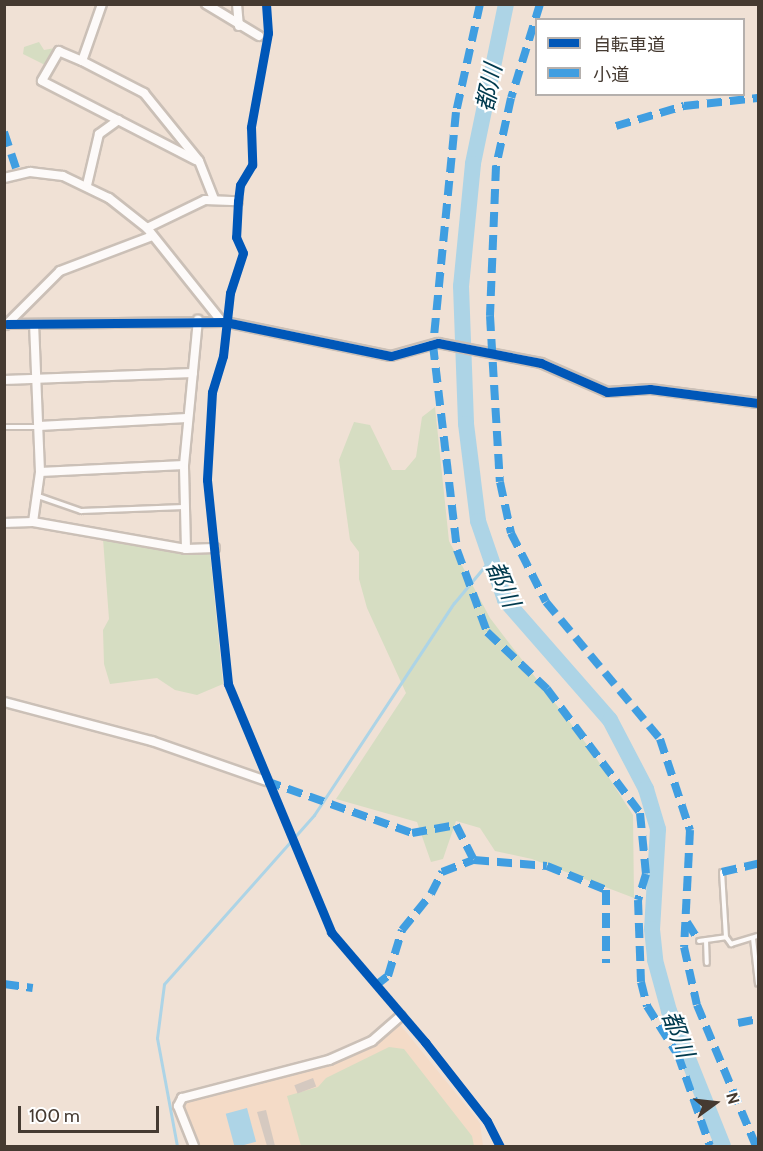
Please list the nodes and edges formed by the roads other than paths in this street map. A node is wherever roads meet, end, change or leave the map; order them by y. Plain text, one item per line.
1 (102, 4) edge
2 (206, 4) edge
3 (237, 4) edge
4 (239, 26) junction
5 (259, 36) dead end
6 (82, 61) junction
7 (118, 120) junction
8 (199, 161) junction
9 (4, 178) edge
10 (87, 185) junction
11 (214, 199) junction
12 (238, 201) dead end
13 (150, 232) junction
14 (198, 321) junction
15 (222, 322) junction
16 (33, 324) junction
17 (6, 325) edge
18 (192, 373) junction
19 (36, 379) junction
20 (4, 380) edge
21 (759, 403) edge
22 (187, 418) junction
23 (39, 426) junction
24 (4, 427) edge
25 (184, 465) junction
26 (40, 472) junction
27 (37, 496) junction
28 (184, 507) junction
29 (33, 522) junction
30 (4, 523) edge
31 (215, 548) dead end
32 (186, 549) junction
33 (4, 702) edge
34 (266, 781) dead end
35 (722, 872) dead end
36 (759, 936) edge
37 (726, 937) junction
38 (753, 938) junction
39 (706, 940) junction
40 (699, 941) dead end
41 (707, 963) dead end
42 (759, 984) edge
43 (401, 1016) dead end
44 (194, 1146) edge

1 - 6 street
2 - 4 street
3 - 4 street
4 - 5 street
6 - 7 street
6 - 8 street
7 - 8 street
7 - 10 street
8 - 11 street
9 - 10 street
10 - 13 street
11 - 12 street
11 - 13 street
13 - 15 street
13 - 17 street
14 - 15 street
14 - 16 street
14 - 18 street
15 - 21 street
16 - 17 street
16 - 19 street
18 - 19 street
18 - 22 street
19 - 20 street
19 - 23 street
22 - 23 street
22 - 25 street
23 - 24 lane
23 - 26 street
25 - 26 street
25 - 28 street
26 - 27 street
27 - 28 lane
27 - 29 street
28 - 32 street
29 - 30 street
29 - 32 street
31 - 32 street
33 - 34 street
35 - 37 lane
36 - 38 lane
37 - 38 lane
37 - 39 lane
38 - 42 lane
39 - 40 lane
39 - 41 lane
43 - 44 street

